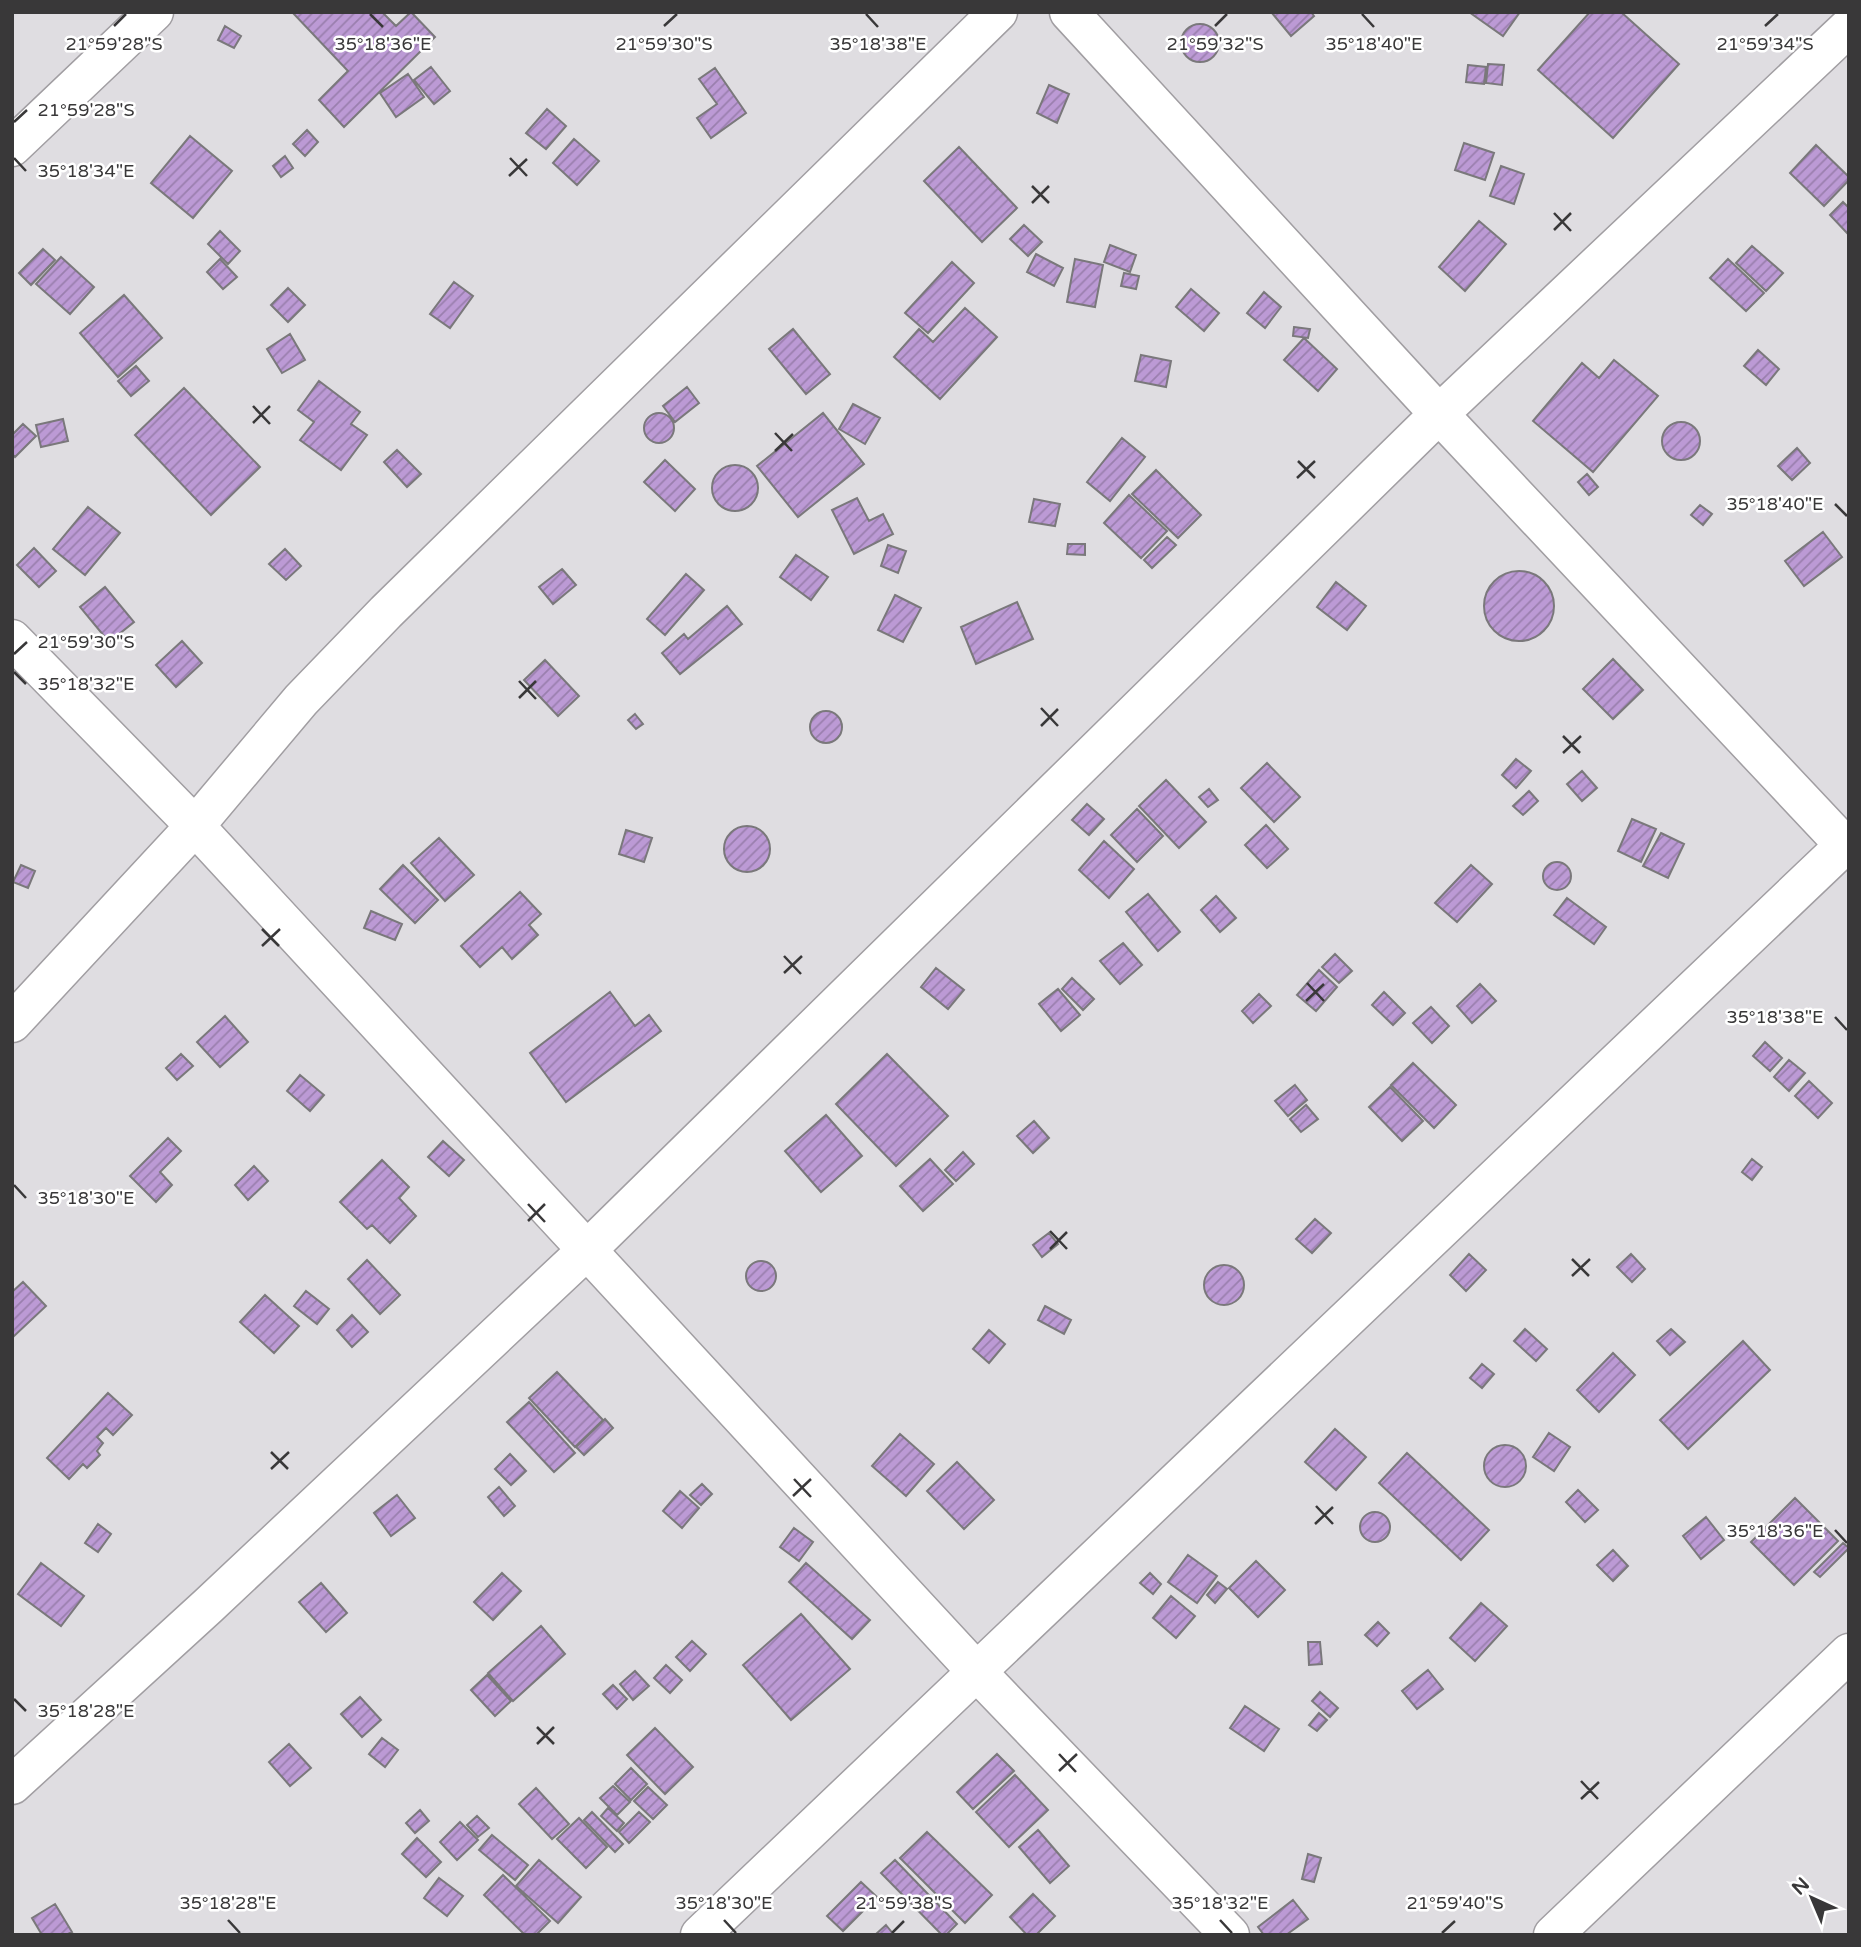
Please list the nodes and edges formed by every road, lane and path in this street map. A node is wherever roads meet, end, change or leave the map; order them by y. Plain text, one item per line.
1 (154, 12) edge
2 (998, 12) edge
3 (1069, 12) edge
4 (1849, 27) edge
5 (12, 147) edge
6 (1439, 414) junction
7 (12, 639) edge
8 (195, 826) junction
9 (1847, 846) edge
10 (12, 1023) edge
11 (587, 1250) junction
12 (1849, 1653) edge
13 (976, 1671) junction
14 (12, 1785) edge
15 (700, 1935) edge
16 (1230, 1935) edge
17 (1553, 1935) edge

1 - 5 street
2 - 8 street
3 - 6 street
4 - 6 street
6 - 9 street
6 - 11 street
7 - 8 street
8 - 10 street
8 - 11 street
9 - 13 street
11 - 13 street
11 - 14 street
12 - 17 street
13 - 15 street
13 - 16 street

